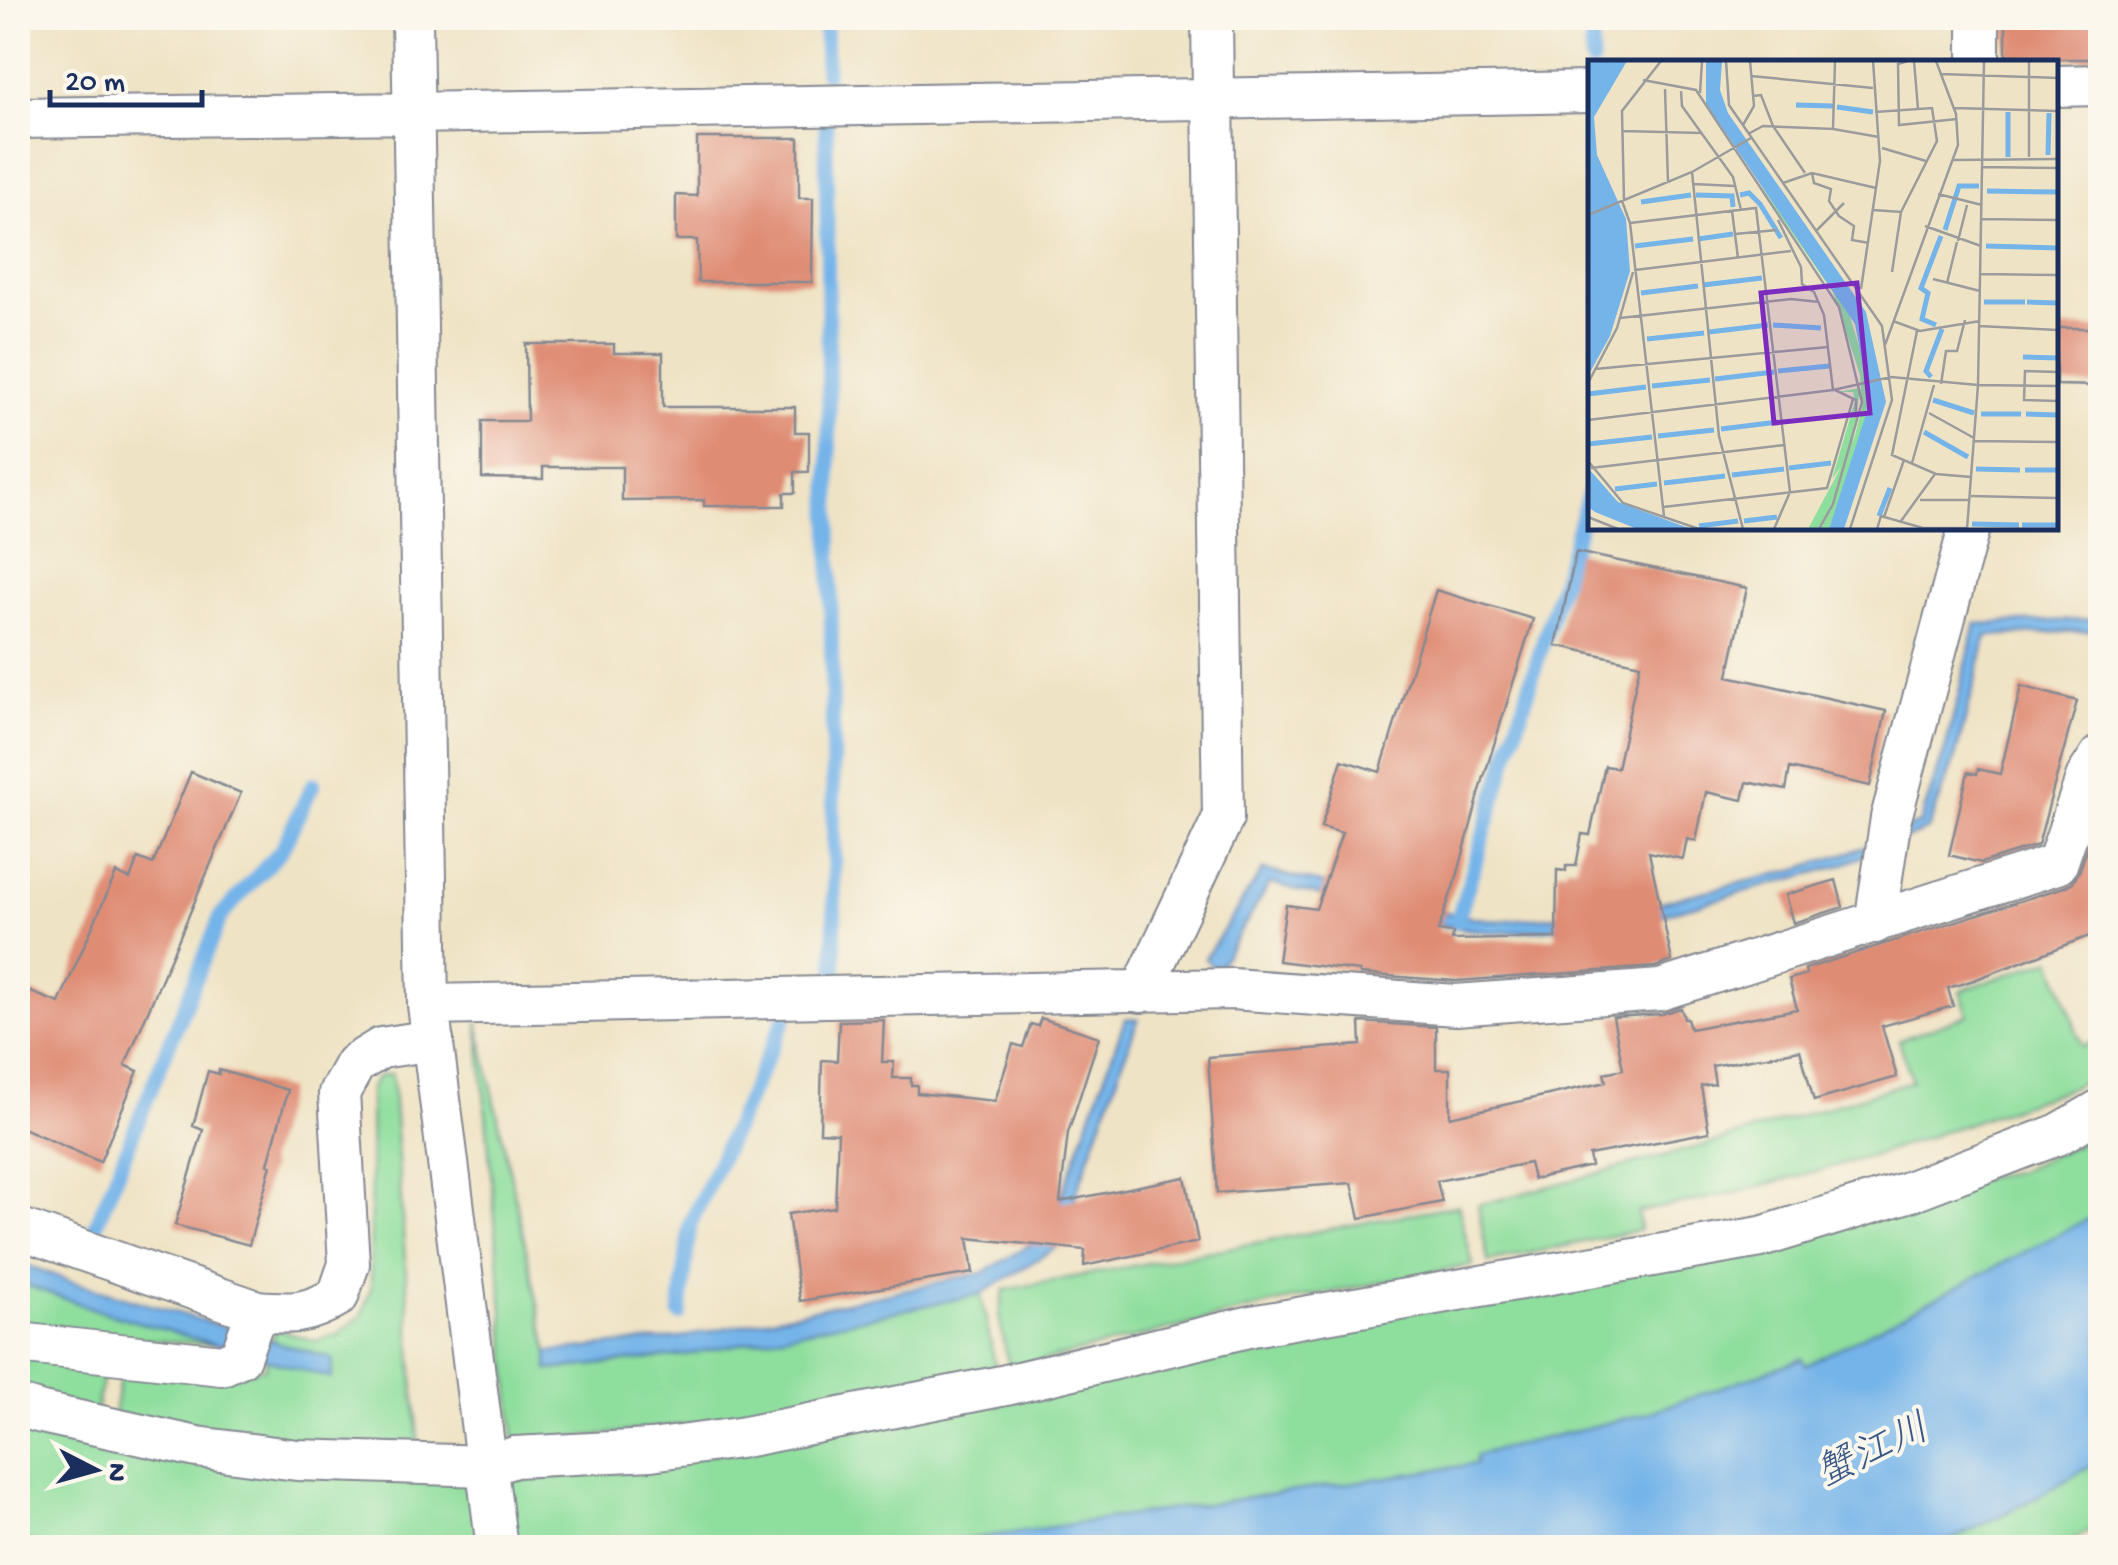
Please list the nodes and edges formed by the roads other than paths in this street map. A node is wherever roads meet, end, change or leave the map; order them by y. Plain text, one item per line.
1 (412, 18) edge
2 (1212, 18) edge
3 (1978, 18) edge
4 (1979, 60) edge
5 (2100, 85) edge
6 (2058, 86) edge
7 (1588, 92) edge
8 (1213, 98) junction
9 (413, 113) junction
10 (18, 118) edge
11 (1968, 530) edge
12 (2100, 756) edge
13 (1875, 923) junction
14 (1141, 992) junction
15 (431, 1022) junction
16 (2100, 1110) edge
17 (18, 1228) edge
18 (249, 1332) junction
19 (18, 1343) edge
20 (18, 1406) edge
21 (488, 1475) junction
22 (497, 1548) edge

1 - 9 street
2 - 8 street
3 - 4 street
5 - 6 street
7 - 8 street
8 - 9 street
8 - 14 street
9 - 10 street
9 - 15 street
11 - 13 street
12 - 13 street
13 - 14 street
14 - 15 street
15 - 18 street
15 - 21 street
16 - 21 street
17 - 18 street
18 - 19 street
20 - 21 street
21 - 22 street

